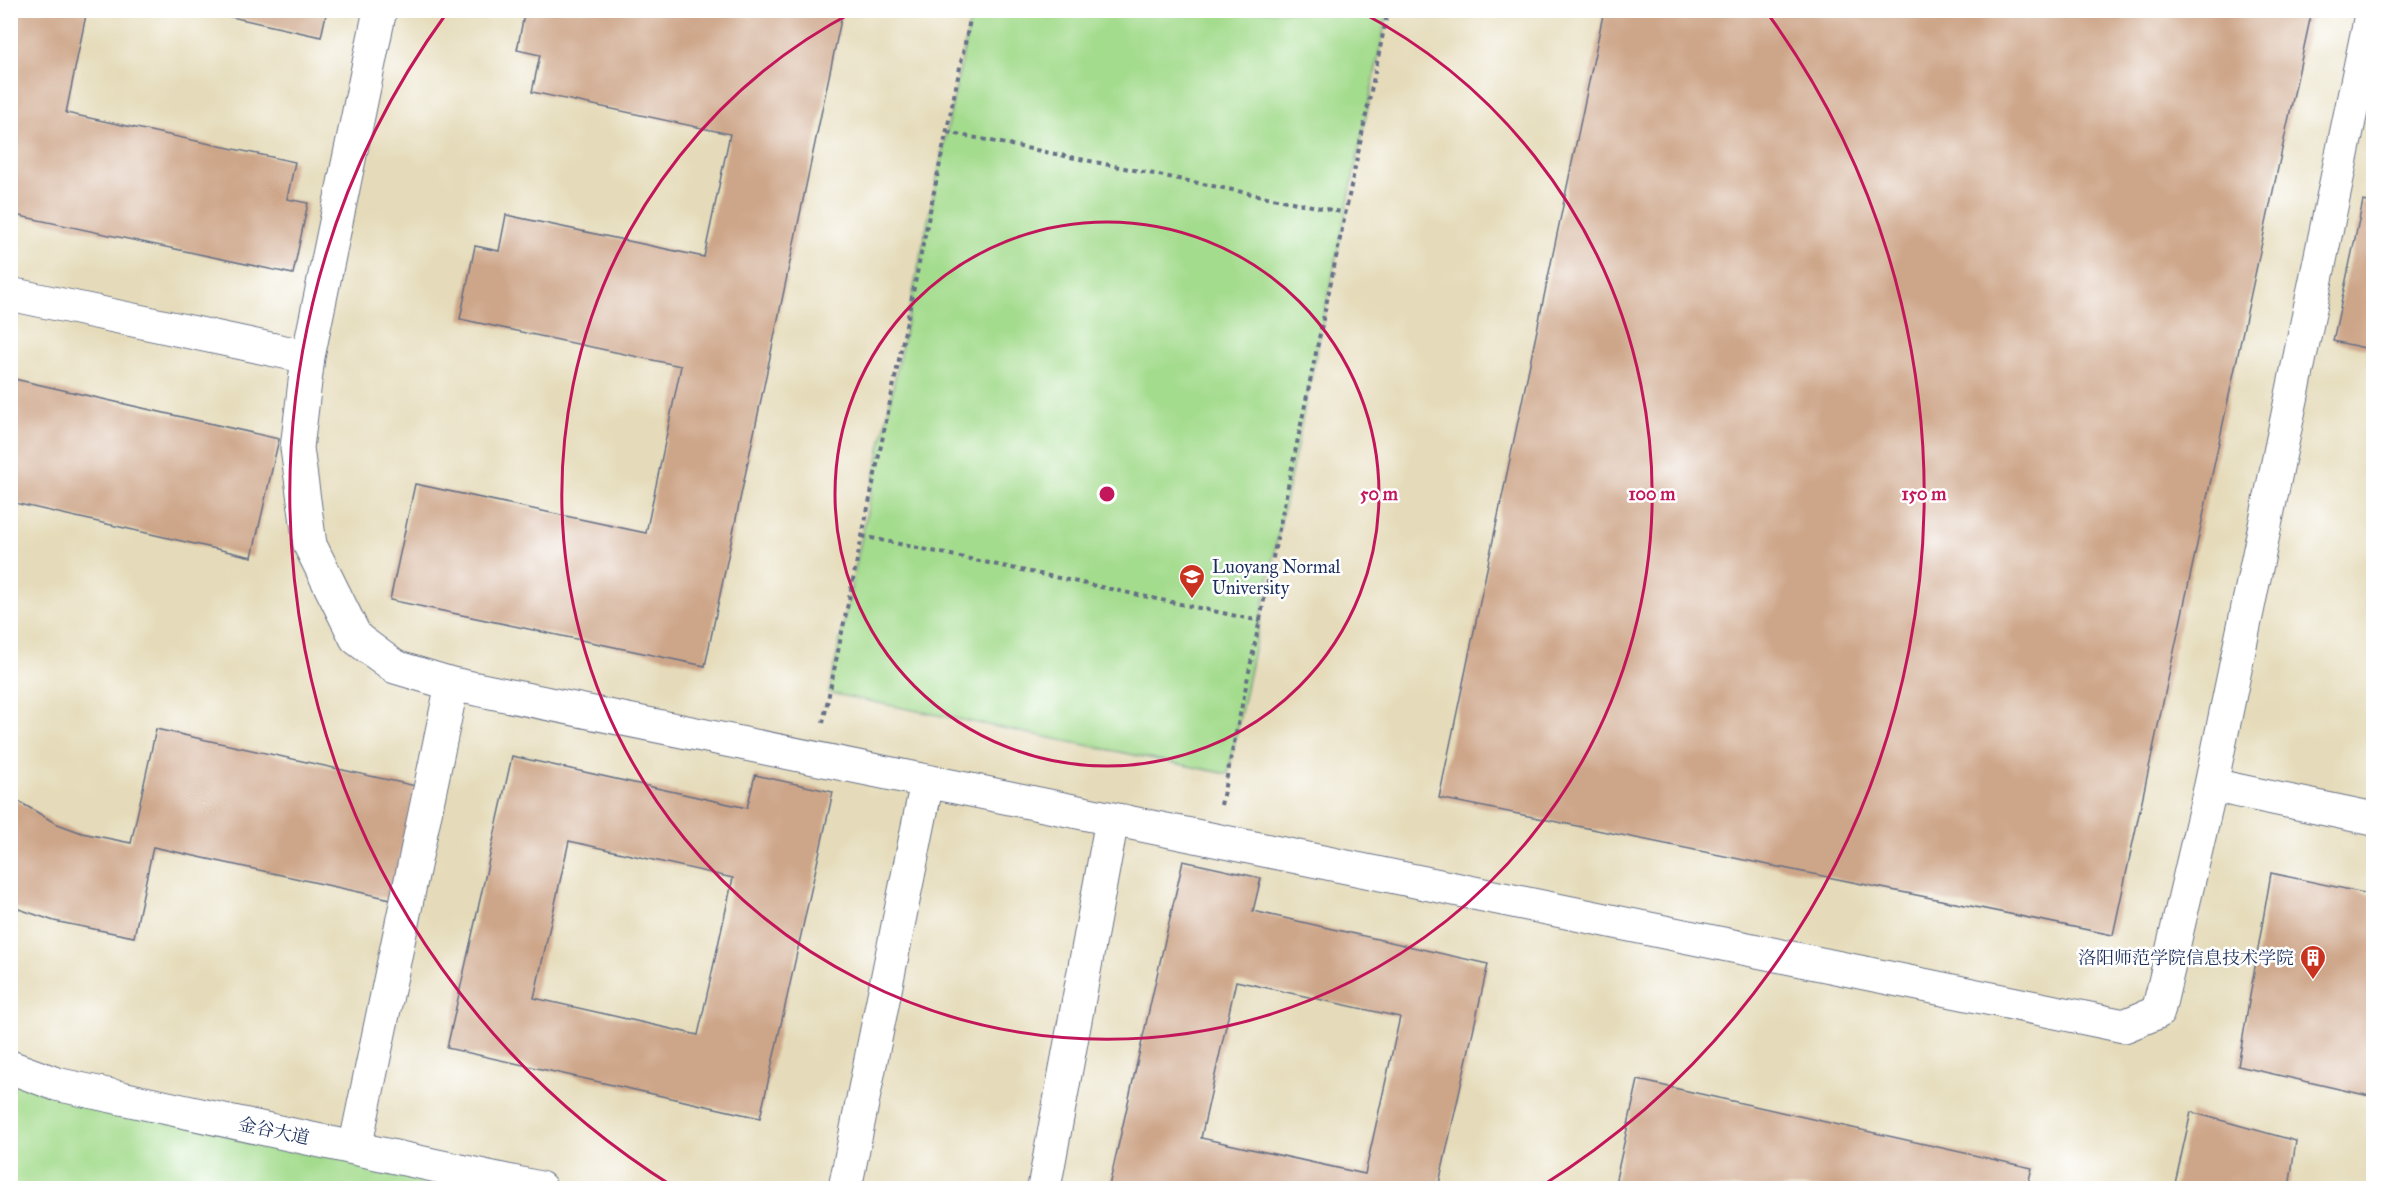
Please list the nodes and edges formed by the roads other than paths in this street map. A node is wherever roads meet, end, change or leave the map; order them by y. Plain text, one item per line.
1 (380, 10) edge
2 (2372, 10) edge
3 (10, 294) edge
4 (308, 357) junction
5 (452, 684) junction
6 (927, 782) junction
7 (2211, 784) junction
8 (2373, 819) edge
9 (1112, 820) junction
10 (10, 1067) edge
11 (355, 1149) junction
12 (540, 1188) edge
13 (845, 1188) edge
14 (1044, 1188) edge

1 - 4 lane
2 - 7 lane
3 - 4 lane
4 - 5 lane
5 - 6 lane
5 - 11 lane
6 - 9 lane
6 - 13 lane
7 - 8 lane
7 - 9 lane
9 - 14 lane
10 - 11 lane, 金谷大道
11 - 12 lane, 金谷大道

